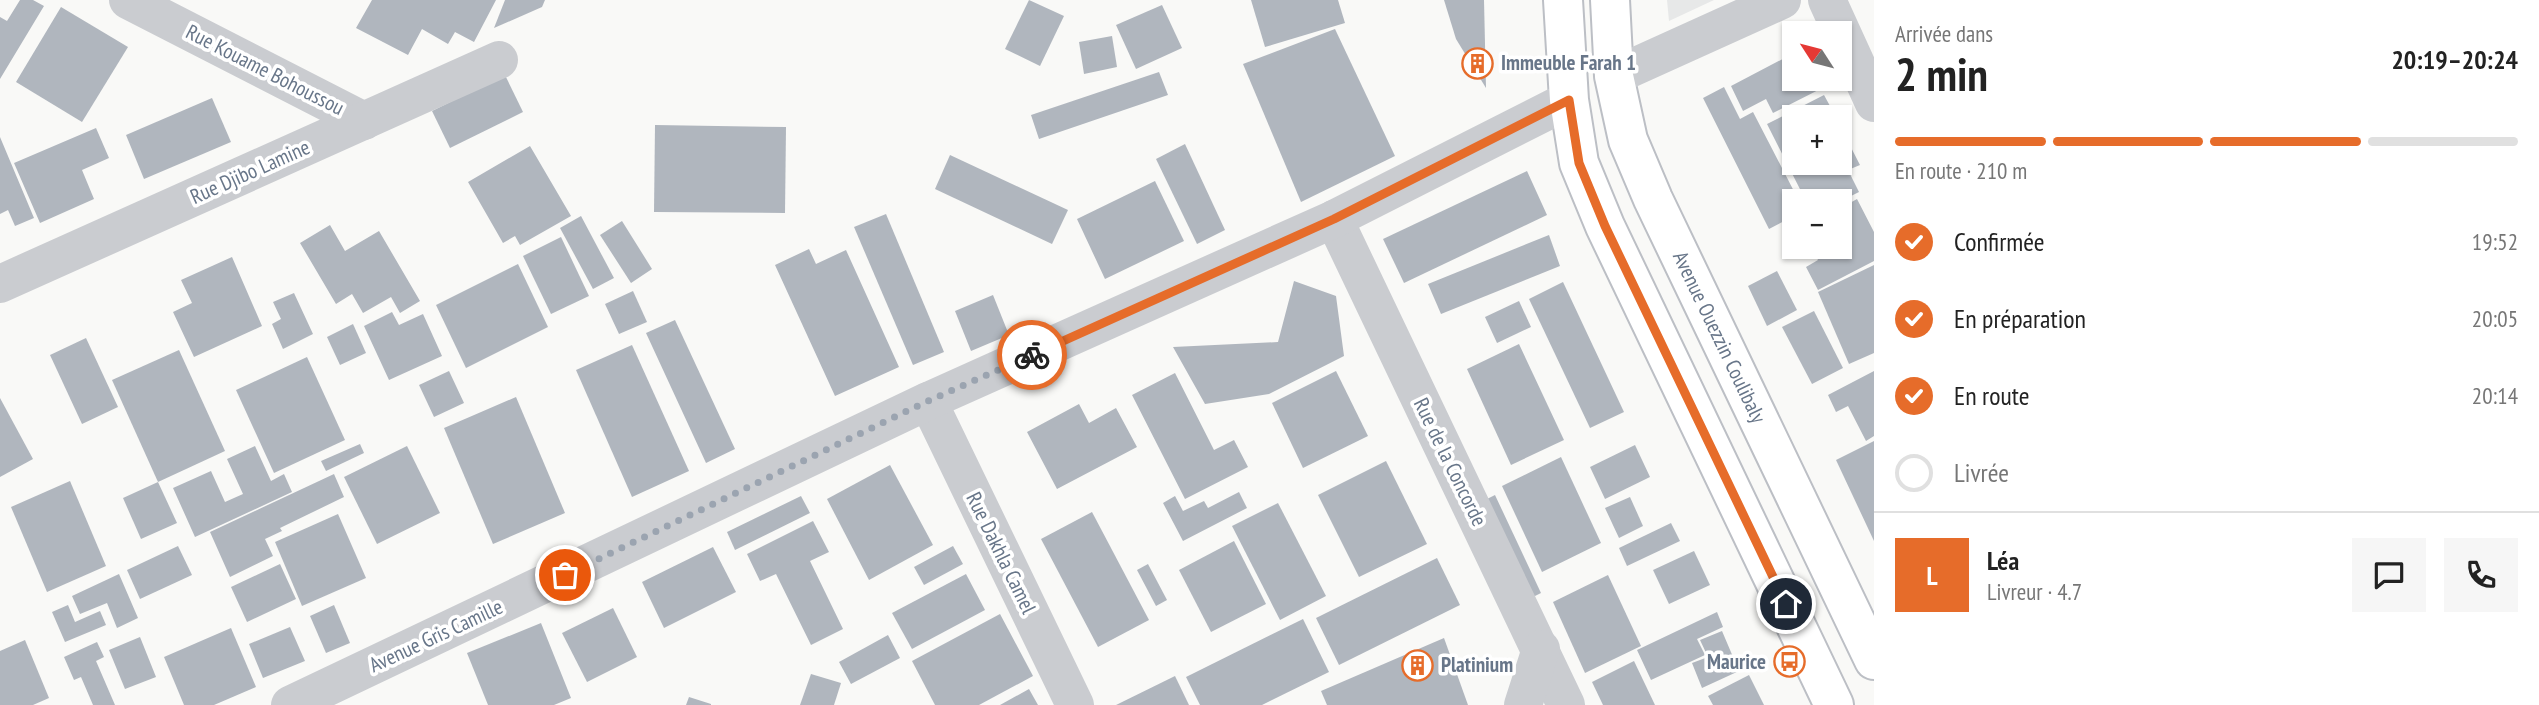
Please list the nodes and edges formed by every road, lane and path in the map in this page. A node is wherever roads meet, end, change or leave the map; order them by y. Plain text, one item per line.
1 (128, 0) edge
2 (1563, 0) edge
3 (1610, 0) edge
4 (1782, 0) edge
5 (1827, 0) edge
6 (499, 60) dead end
7 (1614, 76) junction
8 (1569, 100) junction
9 (1874, 103) edge
10 (364, 121) junction
11 (1334, 219) junction
12 (0, 284) edge
13 (928, 401) junction
14 (1541, 649) junction
15 (1874, 660) edge
16 (289, 705) edge
17 (1075, 705) edge
18 (1523, 705) edge
19 (1566, 705) edge
20 (1834, 705) edge

1 - 10 street, Rue Kouame Bohoussou
2 - 8 street
3 - 7 street, Avenue Ouezzin Coulibaly
4 - 7 street
5 - 9 street
6 - 10 street, Rue Djibo Lamine
7 - 15 street, Avenue Ouezzin Coulibaly
8 - 11 street, Avenue Gris Camille
8 - 20 street
10 - 12 street, Rue Djibo Lamine
11 - 13 street, Avenue Gris Camille
11 - 14 street, Rue de la Concorde
13 - 16 street, Avenue Gris Camille
13 - 17 street, Rue Dakhla Camel
14 - 18 street
14 - 19 street, Rue de la Concorde

